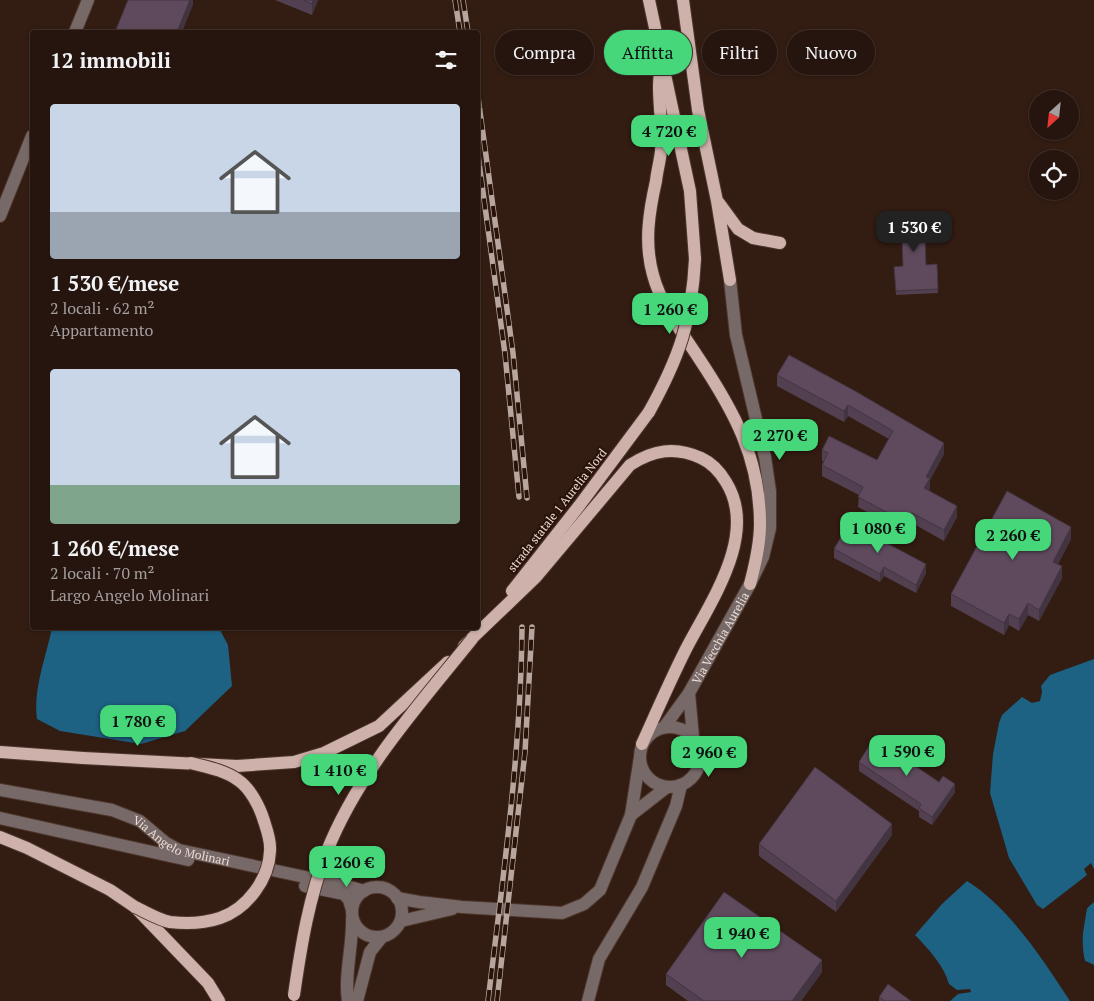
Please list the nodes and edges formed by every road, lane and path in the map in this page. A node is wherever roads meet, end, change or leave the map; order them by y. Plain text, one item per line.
1 (88, 0) edge
2 (649, 0) edge
3 (684, 0) edge
4 (75, 30) edge
5 (656, 30) edge
6 (660, 75) edge
7 (666, 75) edge
8 (30, 141) edge
9 (718, 201) junction
10 (0, 216) edge
11 (780, 243) dead end
12 (730, 280) joint
13 (750, 584) junction
14 (486, 624) junction
15 (472, 639) junction
16 (689, 693) junction
17 (665, 726) junction
18 (694, 737) junction
19 (641, 751) junction
20 (0, 752) edge
21 (191, 763) junction
22 (681, 785) junction
23 (667, 787) junction
24 (0, 790) edge
25 (631, 815) junction
26 (0, 818) edge
27 (0, 837) edge
28 (364, 891) junction
29 (397, 898) junction
30 (135, 907) junction
31 (462, 907) junction
32 (352, 914) junction
33 (400, 921) junction
34 (382, 937) junction
35 (293, 998) edge
36 (218, 1001) edge
37 (348, 1001) edge
38 (357, 1001) edge
39 (588, 1001) edge

1 - 4 street
2 - 5 main road
3 - 9 main road
6 - 13 main road
7 - 14 main road, strada statale 1 Aurelia Nord, bridge
8 - 10 street
9 - 11 main road
9 - 12 main road
12 - 13 street, Via Vecchia Aurelia
13 - 16 street, Via Vecchia Aurelia
14 - 15 main road
14 - 19 main road
15 - 21 main road, bridge
15 - 35 main road, bridge
16 - 17 street, Via Vecchia Aurelia
16 - 18 street, Via Vecchia Aurelia
17 - 18 street
17 - 19 street
18 - 22 street
19 - 23 street
19 - 25 street
20 - 21 main road
21 - 30 main road, bridge
22 - 23 street
22 - 39 street
23 - 25 street
24 - 28 street, Via Angelo Molinari
25 - 31 street
26 - 32 street, Via Angelo Molinari
27 - 30 main road
28 - 29 street
28 - 32 street
29 - 31 street
29 - 33 street
30 - 36 main road
31 - 33 street
32 - 34 street
32 - 37 street
33 - 34 street
34 - 38 street

